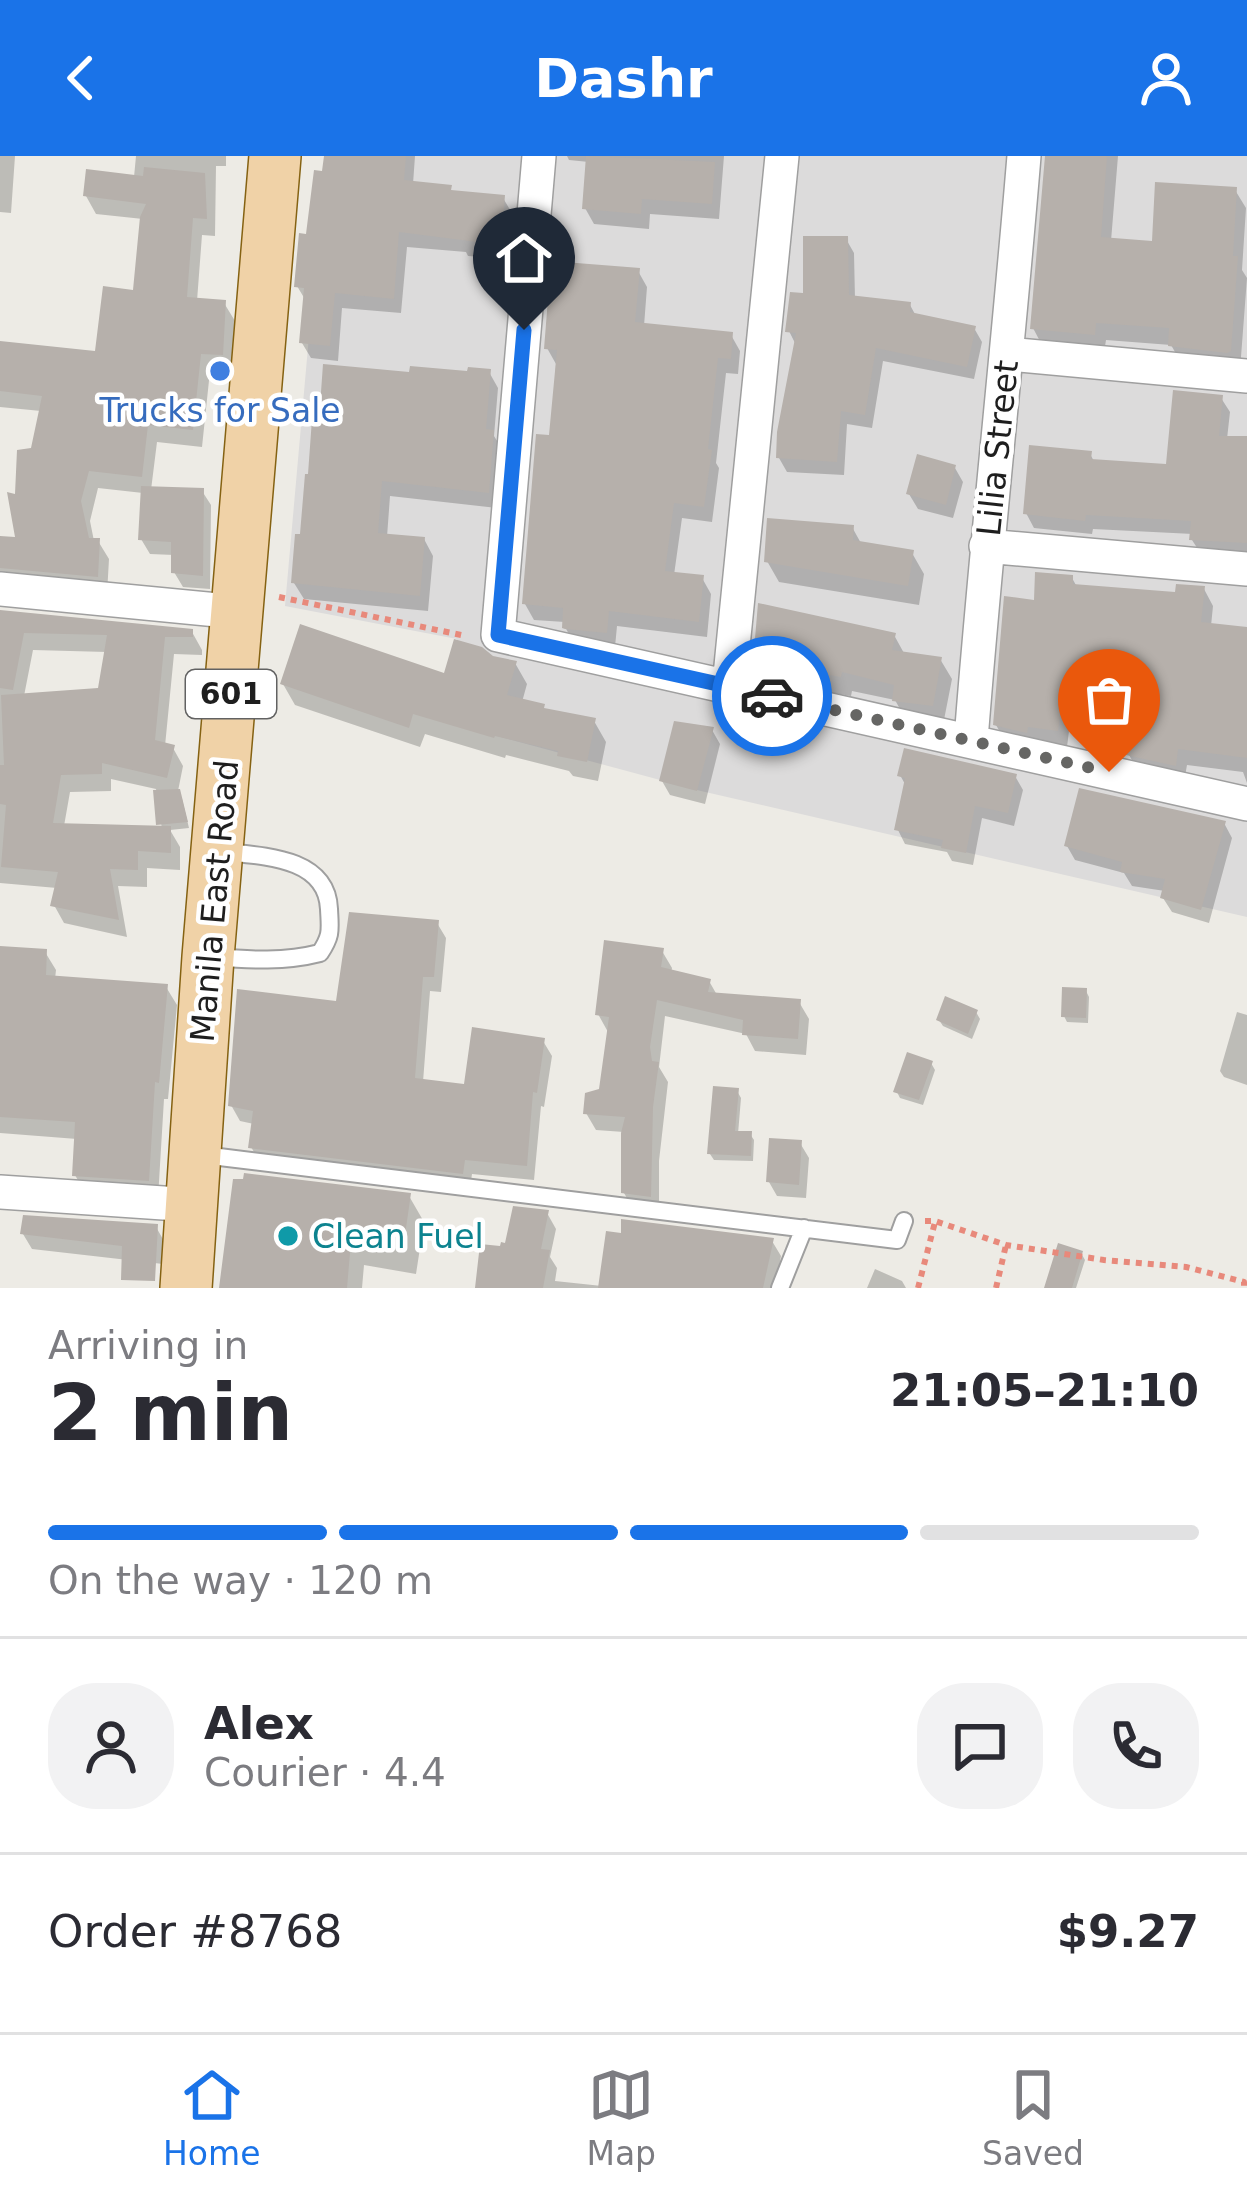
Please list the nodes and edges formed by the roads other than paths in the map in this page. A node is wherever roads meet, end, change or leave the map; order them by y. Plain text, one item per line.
1 (275, 156) edge
2 (539, 156) edge
3 (782, 156) edge
4 (1024, 156) edge
5 (1008, 354) junction
6 (1247, 376) edge
7 (986, 546) junction
8 (1247, 569) edge
9 (0, 589) edge
10 (239, 600) junction
11 (729, 686) junction
12 (971, 740) junction
13 (1247, 804) edge
14 (217, 851) junction
15 (208, 957) junction
16 (196, 1154) junction
17 (0, 1192) edge
18 (193, 1205) junction
19 (904, 1221) road end
20 (804, 1228) junction
21 (186, 1288) edge
22 (780, 1288) edge

1 - 10 main road, Manila East Road / 601
2 - 11 street
3 - 11 street
4 - 5 street, Lilia Street
5 - 6 street
5 - 7 street, Lilia Street
7 - 8 street
7 - 12 street, Lilia Street
9 - 10 street
10 - 14 main road, Manila East Road / 601
11 - 12 street
12 - 13 street
14 - 15 main road, Manila East Road / 601
14 - 15 lane
15 - 16 main road, Manila East Road / 601
16 - 18 main road, Manila East Road / 601
16 - 20 lane
17 - 18 street
18 - 21 main road, Manila East Road / 601
19 - 20 lane
20 - 22 lane

